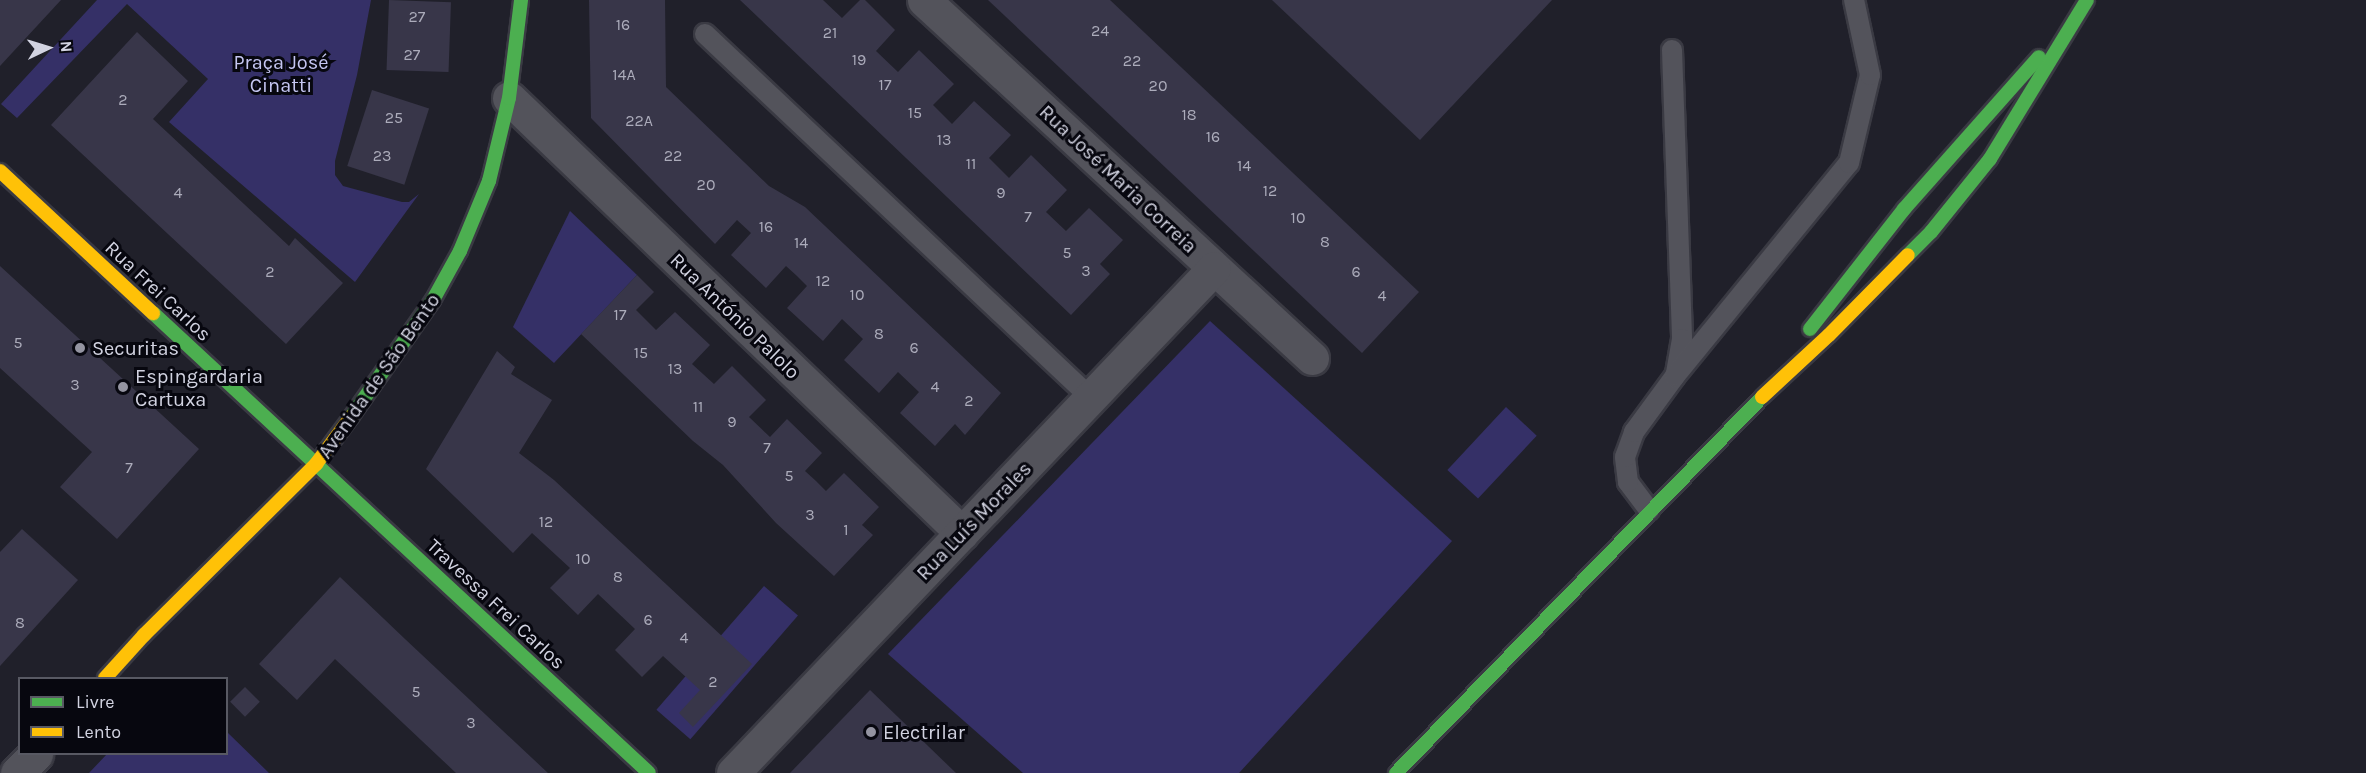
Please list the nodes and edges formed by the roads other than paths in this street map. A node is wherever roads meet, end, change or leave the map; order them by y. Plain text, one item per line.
1 (521, 0) edge
2 (924, 0) edge
3 (1854, 0) edge
4 (2087, 0) edge
5 (2068, 28) junction
6 (705, 34) dead end
7 (1672, 50) dead end
8 (508, 98) junction
9 (0, 171) edge
10 (1215, 268) junction
11 (1312, 358) dead end
12 (1675, 376) junction
13 (1091, 398) junction
14 (1748, 410) junction
15 (316, 464) junction
16 (1649, 510) junction
17 (962, 533) junction
18 (106, 677) edge
19 (34, 755) edge
20 (17, 773) edge
21 (650, 773) edge
22 (733, 773) edge
23 (1396, 773) edge

1 - 8 street, Avenida de São Bento
2 - 10 street, Rua José Maria Correia
3 - 12 lane
4 - 5 street
5 - 14 street
5 - 14 street
6 - 13 lane
7 - 12 lane
8 - 15 street, Avenida de São Bento
8 - 17 street, Rua António Palolo
9 - 15 street, Rua Frei Carlos
10 - 11 street, Rua José Maria Correia
10 - 13 street, Rua Luís Morales
12 - 16 lane
13 - 17 street, Rua Luís Morales
14 - 16 street
15 - 18 street, Avenida de São Bento
15 - 21 street, Travessa Frei Carlos
16 - 23 street
17 - 22 street, Rua Luís Morales
19 - 20 street

